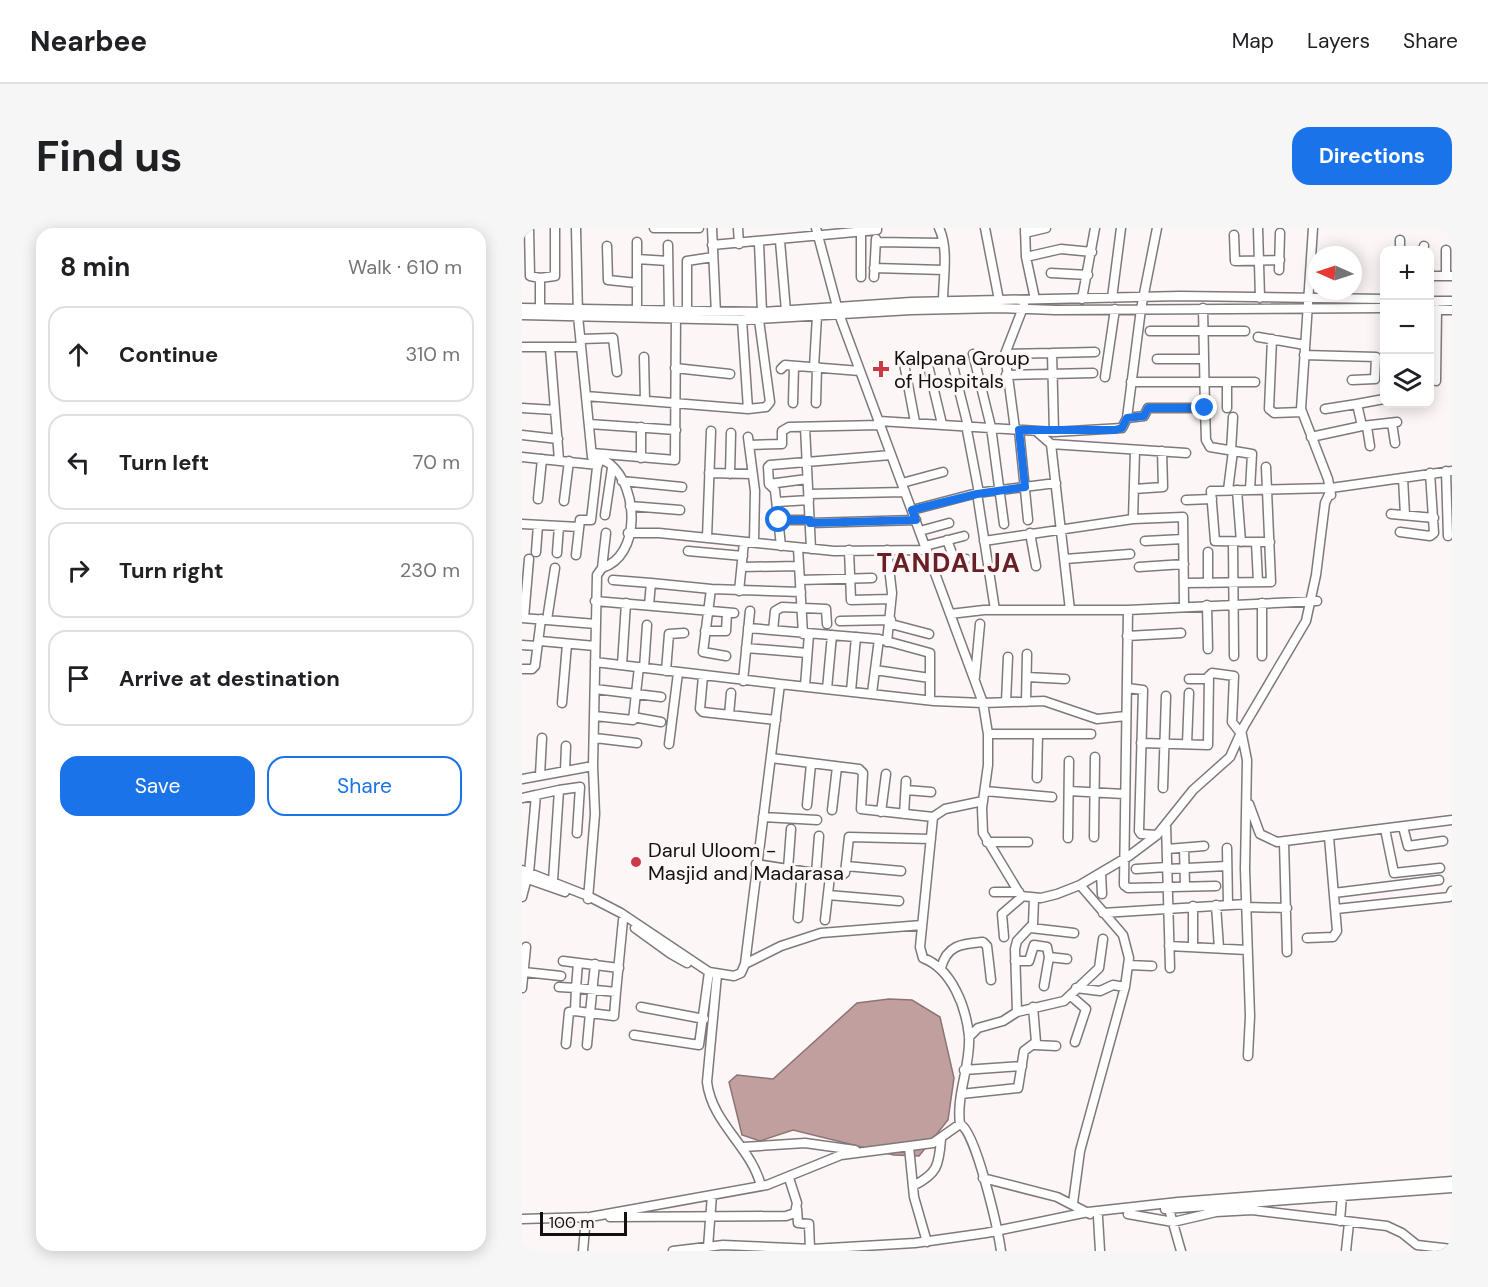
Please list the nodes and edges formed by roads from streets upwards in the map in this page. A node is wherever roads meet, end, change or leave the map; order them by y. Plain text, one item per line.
1 (529, 228) edge
2 (555, 228) edge
3 (576, 228) edge
4 (654, 228) edge
5 (699, 228) edge
6 (712, 228) edge
7 (738, 228) edge
8 (939, 228) edge
9 (985, 228) edge
10 (1046, 228) edge
11 (1095, 228) edge
12 (1121, 228) edge
13 (1157, 228) edge
14 (1258, 228) edge
15 (1312, 228) edge
16 (877, 229) edge
17 (855, 230) edge
18 (1025, 230) edge
19 (817, 232) edge
20 (1280, 233) dead end
21 (1234, 235) dead end
22 (1400, 240) dead end
23 (780, 241) junction
24 (637, 242) dead end
25 (876, 242) junction
26 (759, 243) junction
27 (942, 243) junction
28 (739, 244) junction
29 (668, 245) dead end
30 (712, 245) junction
31 (607, 246) dead end
32 (1400, 246) edge
33 (1446, 250) dead end
34 (1092, 252) junction
35 (713, 257) junction
36 (1026, 257) junction
37 (637, 259) junction
38 (1280, 260) junction
39 (669, 261) junction
40 (1259, 261) junction
41 (944, 270) junction
42 (1280, 270) dead end
43 (1051, 273) dead end
44 (1088, 275) junction
45 (1449, 276) edge
46 (861, 277) dead end
47 (540, 278) junction
48 (637, 284) junction
49 (1112, 298) junction
50 (1143, 298) junction
51 (1260, 298) junction
52 (1082, 299) junction
53 (1380, 299) edge
54 (999, 300) junction
55 (1030, 300) junction
56 (1434, 300) edge
57 (943, 301) junction
58 (1452, 301) edge
59 (1307, 303) junction
60 (522, 308) edge
61 (540, 308) junction
62 (1203, 308) junction
63 (1380, 308) edge
64 (637, 309) junction
65 (1115, 309) junction
66 (1141, 309) junction
67 (1434, 309) edge
68 (1452, 309) edge
69 (687, 310) junction
70 (838, 310) junction
71 (1023, 310) junction
72 (786, 311) junction
73 (578, 313) junction
74 (674, 313) junction
75 (522, 315) edge
76 (716, 316) junction
77 (760, 316) junction
78 (817, 316) junction
79 (742, 320) junction
80 (1203, 330) junction
81 (1150, 331) dead end
82 (1245, 331) dead end
83 (1434, 333) edge
84 (1258, 337) dead end
85 (1272, 339) junction
86 (581, 343) junction
87 (1305, 345) junction
88 (522, 347) edge
89 (550, 347) junction
90 (1095, 352) dead end
91 (1053, 353) junction
92 (973, 354) dead end
93 (1005, 354) junction
94 (1304, 355) junction
95 (644, 357) dead end
96 (903, 358) dead end
97 (1157, 359) dead end
98 (1203, 359) junction
99 (927, 362) dead end
100 (794, 366) junction
101 (953, 366) dead end
102 (815, 367) junction
103 (675, 368) junction
104 (781, 369) dead end
105 (860, 371) junction
106 (617, 372) dead end
107 (1093, 373) dead end
108 (730, 374) dead end
109 (1053, 374) junction
110 (1006, 375) junction
111 (1105, 377) dead end
112 (1352, 380) dead end
113 (1436, 381) dead end
114 (1131, 382) junction
115 (1227, 382) junction
116 (1255, 382) dead end
117 (1205, 383) junction
118 (586, 396) junction
119 (645, 400) junction
120 (1380, 400) edge
121 (674, 402) junction
122 (793, 403) dead end
123 (816, 403) dead end
124 (1357, 404) junction
125 (522, 408) edge
126 (1205, 408) junction
127 (1227, 408) dead end
128 (748, 409) junction
129 (1325, 409) dead end
130 (555, 410) junction
131 (1302, 412) junction
132 (1233, 417) dead end
133 (1127, 418) junction
134 (915, 422) junction
135 (879, 423) junction
136 (589, 424) junction
137 (942, 424) junction
138 (967, 426) junction
139 (641, 427) junction
140 (805, 427) junction
141 (991, 427) junction
142 (1365, 427) junction
143 (676, 430) junction
144 (1017, 430) junction
145 (711, 431) dead end
146 (1036, 431) junction
147 (1054, 432) junction
148 (731, 433) dead end
149 (522, 435) edge
150 (1311, 437) junction
151 (558, 439) junction
152 (1395, 443) dead end
153 (1052, 444) junction
154 (1370, 446) dead end
155 (1136, 450) junction
156 (1162, 451) junction
157 (1232, 451) junction
158 (1186, 453) dead end
159 (891, 456) junction
160 (522, 457) edge
161 (641, 458) junction
162 (542, 459) junction
163 (596, 459) junction
164 (564, 461) junction
165 (806, 463) junction
166 (1266, 467) dead end
167 (612, 468) junction
168 (1449, 471) edge
169 (943, 472) dead end
170 (709, 473) junction
171 (1430, 473) junction
172 (730, 474) junction
173 (752, 474) junction
174 (1402, 478) junction
175 (807, 479) junction
176 (622, 481) junction
177 (1056, 483) junction
178 (769, 484) junction
179 (682, 487) dead end
180 (1025, 487) junction
181 (903, 488) junction
182 (1134, 489) junction
183 (1267, 489) junction
184 (1331, 489) junction
185 (1000, 490) junction
186 (1233, 490) junction
187 (1250, 490) junction
188 (978, 493) junction
189 (809, 497) junction
190 (538, 499) dead end
191 (1212, 499) junction
192 (1186, 500) dead end
193 (564, 501) dead end
194 (777, 502) junction
195 (630, 506) junction
196 (680, 510) dead end
197 (912, 510) junction
198 (1391, 514) dead end
199 (605, 515) dead end
200 (1406, 515) junction
201 (1434, 518) junction
202 (1133, 519) junction
203 (779, 520) junction
204 (916, 520) junction
205 (1028, 520) dead end
206 (810, 521) junction
207 (949, 523) dead end
208 (522, 524) edge
209 (1004, 524) dead end
210 (538, 525) junction
211 (559, 526) junction
212 (579, 527) junction
213 (1061, 528) junction
214 (920, 531) junction
215 (1400, 532) dead end
216 (606, 533) dead end
217 (628, 533) junction
218 (1030, 533) junction
219 (964, 536) dead end
220 (1448, 536) dead end
221 (707, 538) junction
222 (1183, 539) junction
223 (947, 540) junction
224 (984, 541) junction
225 (1145, 541) dead end
226 (749, 542) junction
227 (1237, 542) junction
228 (1256, 542) junction
229 (1270, 542) junction
230 (781, 546) junction
231 (798, 548) junction
232 (926, 548) junction
233 (811, 549) junction
234 (849, 550) junction
235 (887, 550) junction
236 (688, 551) dead end
237 (1208, 552) dead end
238 (557, 553) dead end
239 (1130, 554) dead end
240 (576, 555) dead end
241 (743, 556) junction
242 (966, 559) dead end
243 (1065, 559) junction
244 (1184, 564) junction
245 (799, 566) junction
246 (1036, 566) dead end
247 (742, 567) junction
248 (1140, 567) dead end
249 (555, 568) dead end
250 (602, 568) junction
251 (872, 578) dead end
252 (850, 579) junction
253 (613, 580) dead end
254 (800, 580) junction
255 (1258, 582) junction
256 (1184, 583) junction
257 (1208, 583) junction
258 (1233, 583) junction
259 (651, 584) junction
260 (524, 586) edge
261 (711, 589) junction
262 (740, 591) junction
263 (801, 592) junction
264 (891, 599) junction
265 (595, 601) junction
266 (1315, 601) junction
267 (626, 603) junction
268 (1262, 603) junction
269 (1233, 604) junction
270 (649, 605) junction
271 (1184, 605) junction
272 (1207, 605) junction
273 (802, 607) junction
274 (708, 610) junction
275 (995, 610) junction
276 (1070, 610) junction
277 (1128, 610) junction
278 (750, 611) dead end
279 (950, 614) junction
280 (523, 618) edge
281 (544, 619) junction
282 (840, 621) dead end
283 (891, 622) junction
284 (596, 624) junction
285 (827, 624) dead end
286 (980, 624) dead end
287 (647, 625) dead end
288 (748, 628) junction
289 (773, 630) junction
290 (705, 631) junction
291 (684, 633) dead end
292 (1181, 633) dead end
293 (806, 634) junction
294 (929, 634) dead end
295 (832, 635) junction
296 (1127, 636) junction
297 (856, 637) junction
298 (883, 641) junction
299 (539, 643) junction
300 (567, 644) junction
301 (522, 645) edge
302 (595, 646) junction
303 (746, 648) junction
304 (1208, 649) dead end
305 (807, 653) junction
306 (1027, 654) dead end
307 (726, 656) dead end
308 (1234, 656) dead end
309 (1262, 656) dead end
310 (1008, 657) dead end
311 (595, 662) junction
312 (622, 665) junction
313 (642, 668) junction
314 (522, 669) edge
315 (875, 670) junction
316 (666, 671) junction
317 (678, 673) junction
318 (703, 676) junction
319 (1209, 676) junction
320 (1027, 677) junction
321 (930, 678) junction
322 (1065, 679) dead end
323 (1189, 679) dead end
324 (743, 681) junction
325 (974, 681) junction
326 (780, 684) junction
327 (805, 686) junction
328 (1127, 688) junction
329 (595, 689) junction
330 (827, 689) junction
331 (851, 691) junction
332 (731, 693) dead end
333 (872, 693) junction
334 (1189, 693) dead end
335 (636, 694) junction
336 (1166, 696) dead end
337 (661, 697) dead end
338 (930, 700) junction
339 (1006, 702) junction
340 (1026, 702) junction
341 (562, 703) dead end
342 (983, 703) junction
343 (729, 715) junction
344 (595, 716) junction
345 (1126, 716) junction
346 (633, 717) junction
347 (776, 720) junction
348 (661, 722) dead end
349 (1243, 733) junction
350 (988, 734) junction
351 (1038, 734) junction
352 (1091, 734) dead end
353 (542, 738) dead end
354 (595, 738) junction
355 (638, 743) dead end
356 (1141, 743) junction
357 (669, 744) dead end
358 (1164, 744) junction
359 (1187, 744) junction
360 (566, 746) dead end
361 (1095, 757) dead end
362 (1230, 757) junction
363 (771, 758) junction
364 (1247, 760) junction
365 (1069, 761) dead end
366 (811, 764) junction
367 (593, 766) junction
368 (837, 767) junction
369 (565, 771) junction
370 (885, 774) dead end
371 (540, 775) junction
372 (1037, 778) dead end
373 (522, 779) edge
374 (1163, 788) dead end
375 (559, 790) junction
376 (986, 790) junction
377 (1069, 791) junction
378 (931, 792) dead end
379 (1095, 792) junction
380 (1124, 794) junction
381 (536, 795) junction
382 (1247, 796) junction
383 (1052, 797) dead end
384 (522, 798) edge
385 (983, 801) junction
386 (807, 805) dead end
387 (832, 810) dead end
388 (881, 812) junction
389 (904, 814) junction
390 (763, 817) junction
391 (933, 817) junction
392 (817, 820) dead end
393 (1452, 820) edge
394 (1166, 824) junction
395 (1403, 827) junction
396 (792, 829) dead end
397 (1385, 829) junction
398 (577, 834) dead end
399 (1157, 835) junction
400 (819, 836) dead end
401 (1094, 837) dead end
402 (1329, 837) junction
403 (1068, 838) dead end
404 (931, 839) junction
405 (1443, 841) dead end
406 (987, 842) junction
407 (1028, 842) dead end
408 (1284, 842) junction
409 (1204, 846) dead end
410 (1184, 848) junction
411 (1227, 848) dead end
412 (1167, 849) junction
413 (1124, 859) junction
414 (756, 864) junction
415 (846, 866) junction
416 (1227, 866) junction
417 (1167, 868) junction
418 (1184, 868) junction
419 (1440, 868) dead end
420 (788, 869) junction
421 (1136, 869) dead end
422 (802, 871) junction
423 (901, 871) dead end
424 (816, 873) junction
425 (1101, 873) junction
426 (525, 875) edge
427 (830, 876) junction
428 (1439, 880) dead end
429 (553, 881) junction
430 (1080, 885) junction
431 (1168, 886) junction
432 (1185, 886) junction
433 (1216, 886) dead end
434 (1452, 891) edge
435 (994, 892) dead end
436 (1334, 893) junction
437 (1021, 894) junction
438 (1102, 894) dead end
439 (828, 895) junction
440 (522, 897) edge
441 (588, 899) junction
442 (1034, 899) junction
443 (899, 902) dead end
444 (1216, 905) junction
445 (1228, 905) junction
446 (1192, 906) junction
447 (1246, 906) junction
448 (1168, 908) junction
449 (1287, 908) junction
450 (1336, 909) junction
451 (1103, 913) junction
452 (798, 918) dead end
453 (623, 920) junction
454 (825, 921) dead end
455 (922, 925) junction
456 (1031, 928) junction
457 (1074, 933) dead end
458 (1004, 937) dead end
459 (1307, 938) dead end
460 (1103, 939) dead end
461 (1169, 946) junction
462 (526, 947) dead end
463 (1193, 947) junction
464 (1219, 948) junction
465 (1247, 950) junction
466 (1287, 952) dead end
467 (1049, 957) junction
468 (1067, 959) dead end
469 (563, 961) dead end
470 (1015, 961) junction
471 (578, 963) junction
472 (595, 964) junction
473 (745, 964) junction
474 (938, 965) junction
475 (1128, 965) junction
476 (1152, 966) dead end
477 (619, 968) junction
478 (1170, 968) dead end
479 (710, 971) junction
480 (524, 972) junction
481 (561, 976) dead end
482 (991, 980) dead end
483 (1044, 986) dead end
484 (522, 987) edge
485 (559, 987) dead end
486 (1125, 987) junction
487 (576, 988) junction
488 (592, 989) junction
489 (616, 992) junction
490 (1073, 992) junction
491 (1033, 1007) junction
492 (641, 1008) dead end
493 (575, 1011) junction
494 (1017, 1012) junction
495 (590, 1013) junction
496 (704, 1019) junction
497 (634, 1035) dead end
498 (969, 1037) junction
499 (1075, 1042) dead end
500 (566, 1044) dead end
501 (587, 1045) dead end
502 (1035, 1045) junction
503 (1056, 1046) dead end
504 (1248, 1056) dead end
505 (1022, 1066) junction
506 (964, 1070) junction
507 (961, 1094) junction
508 (960, 1124) junction
509 (941, 1139) junction
510 (743, 1147) junction
511 (909, 1147) junction
512 (858, 1151) junction
513 (789, 1178) junction
514 (983, 1178) junction
515 (1452, 1181) edge
516 (761, 1186) junction
517 (913, 1186) junction
518 (1452, 1188) edge
519 (712, 1195) junction
520 (1342, 1195) junction
521 (1073, 1203) junction
522 (797, 1208) junction
523 (1169, 1209) junction
524 (1128, 1214) junction
525 (1093, 1215) junction
526 (588, 1217) junction
527 (711, 1218) junction
528 (522, 1219) edge
529 (1173, 1222) junction
530 (1344, 1222) junction
531 (998, 1233) junction
532 (927, 1242) junction
533 (888, 1248) edge
534 (810, 1249) junction
535 (1452, 1249) edge
536 (711, 1250) edge
537 (584, 1251) edge
538 (673, 1251) edge
539 (739, 1251) edge
540 (861, 1251) edge
541 (1001, 1251) edge
542 (1097, 1251) edge
543 (1181, 1251) edge
544 (1346, 1251) edge

1 - 47 street
2 - 47 street
3 - 73 street
4 - 5 street
6 - 30 street
7 - 28 street
8 - 27 street
9 - 54 street
10 - 18 street
11 - 34 street
12 - 49 street
13 - 50 street
14 - 40 street
15 - 59 street
16 - 17 street
16 - 25 street
17 - 19 street
17 - 46 street
18 - 36 street
19 - 23 street
19 - 70 street
20 - 38 street
21 - 40 street
22 - 32 street
23 - 26 street
23 - 72 street
24 - 37 street
25 - 27 street
25 - 41 street
26 - 28 street
26 - 77 street
27 - 41 street
28 - 30 street
29 - 39 street
30 - 35 street
31 - 48 street
33 - 45 street
34 - 36 street
34 - 44 street
35 - 69 street
35 - 76 street
36 - 55 street
37 - 39 street
37 - 48 street
38 - 40 street
38 - 42 street
39 - 74 street
40 - 51 street
41 - 57 street
43 - 44 street
44 - 52 street
47 - 61 street
48 - 64 street
49 - 50 street
49 - 52 street
50 - 51 street
50 - 66 street
51 - 59 street
52 - 55 street
53 - 59 street
54 - 55 street
54 - 57 street
55 - 71 street
56 - 58 street
57 - 70 street
59 - 62 street
59 - 63 street
59 - 87 street
60 - 61 street
61 - 73 street
62 - 66 street
62 - 80 street
64 - 73 street
64 - 74 street
65 - 66 street
65 - 71 street
65 - 111 street
66 - 114 street
67 - 68 street
69 - 74 street
69 - 76 street
70 - 71 street
70 - 72 street
70 - 78 street
70 - 105 street
71 - 93 street
72 - 77 street
73 - 74 street
73 - 75 street
73 - 86 street
74 - 76 street
74 - 103 street
76 - 77 street
76 - 79 street
77 - 78 street
77 - 79 street
77 - 128 street
78 - 102 street
79 - 128 street
80 - 81 street
80 - 82 street
80 - 98 street
83 - 113 street
84 - 85 street
85 - 87 street
85 - 131 street
86 - 89 street
86 - 106 street
86 - 118 street
87 - 94 street
88 - 89 street
89 - 130 street
90 - 91 street
91 - 93 street
91 - 109 street
92 - 141 street
93 - 110 street
94 - 112 street
94 - 131 street
95 - 119 street
96 - 134 street
97 - 98 street
98 - 117 street
99 - 137 street
100 - 102 street
100 - 104 street
100 - 122 street
101 - 138 street
102 - 105 street
102 - 123 street
103 - 108 street
103 - 121 street
105 - 135 street
107 - 109 street
109 - 110 street
109 - 147 street
110 - 144 street
114 - 117 street
114 - 133 street
115 - 116 street
115 - 117 street
115 - 127 street
117 - 126 street
118 - 119 street
118 - 136 street
119 - 121 street
120 - 124 street
121 - 128 street
121 - 143 street
124 - 129 street
124 - 142 street
125 - 130 street
126 - 133 street
126 - 157 street
130 - 151 street
131 - 150 street
132 - 157 street
133 - 147 street
134 - 135 street
134 - 137 street
135 - 140 street
135 - 159 street
136 - 139 street
136 - 163 street
137 - 138 street
138 - 141 street
138 - 188 street
139 - 143 street
139 - 161 street
140 - 165 street
140 - 173 street
141 - 144 street
141 - 185 street
142 - 150 street
142 - 152 street
142 - 154 street
143 - 161 street
144 - 146 street
144 - 180 street
145 - 170 street
146 - 147 street
146 - 153 street
148 - 172 street
149 - 151 street
150 - 184 street
151 - 164 street
153 - 155 street
153 - 177 street
155 - 156 street
155 - 182 street
156 - 158 street
156 - 182 street
157 - 186 street
157 - 187 street
159 - 165 street
159 - 181 street
160 - 162 street
161 - 163 street
162 - 164 street
162 - 190 street
163 - 164 street
163 - 167 street
163 - 212 street
164 - 193 street
165 - 175 street
165 - 178 street
166 - 183 street
167 - 176 street
167 - 199 street
168 - 171 street
168 - 220 street
169 - 181 street
170 - 172 street
170 - 221 street
171 - 174 street
171 - 201 street
172 - 173 street
173 - 226 street
174 - 184 street
174 - 200 street
175 - 178 street
175 - 189 street
176 - 179 street
176 - 195 street
177 - 180 street
177 - 213 street
178 - 194 street
180 - 185 street
180 - 205 street
181 - 189 street
181 - 197 street
182 - 202 street
183 - 184 street
183 - 187 street
183 - 229 street
184 - 266 street
185 - 188 street
185 - 209 street
186 - 187 street
186 - 191 street
186 - 227 street
188 - 197 street
188 - 224 street
189 - 194 street
189 - 206 street
191 - 192 street
191 - 227 street
194 - 203 street
195 - 196 street
195 - 217 street
197 - 204 street
198 - 200 street
200 - 201 street
201 - 215 street
202 - 213 street
202 - 222 street
203 - 206 street
203 - 230 street
204 - 206 street
204 - 214 street
206 - 233 street
207 - 214 street
208 - 210 street
210 - 211 street
210 - 260 street
211 - 212 street
211 - 238 street
212 - 240 street
213 - 218 street
213 - 243 street
214 - 232 street
216 - 250 street
217 - 221 street
217 - 250 street
218 - 224 street
218 - 246 street
219 - 223 street
221 - 226 street
222 - 225 street
222 - 244 street
223 - 232 street
223 - 242 street
224 - 275 street
226 - 230 street
226 - 241 street
227 - 228 street
227 - 258 street
228 - 229 street
228 - 255 street
229 - 255 street
230 - 231 street
231 - 233 street
231 - 245 street
232 - 235 street
232 - 279 street
233 - 234 street
234 - 235 street
234 - 252 street
235 - 264 street
236 - 241 street
237 - 257 street
239 - 243 street
241 - 247 street
243 - 276 street
244 - 248 street
244 - 256 street
245 - 247 street
245 - 254 street
247 - 262 street
249 - 281 street
250 - 265 street
251 - 252 street
252 - 254 street
252 - 264 street
253 - 259 street
254 - 263 street
255 - 258 street
256 - 257 street
256 - 271 street
257 - 258 street
258 - 269 street
259 - 261 street
259 - 270 street
260 - 280 street
261 - 262 street
261 - 274 street
262 - 263 street
263 - 273 street
264 - 283 street
265 - 267 street
265 - 284 street
266 - 268 street
266 - 349 street
267 - 270 street
267 - 312 street
268 - 269 street
268 - 309 street
269 - 272 street
269 - 308 street
270 - 274 street
271 - 272 street
271 - 277 street
272 - 304 street
273 - 285 street
273 - 289 street
273 - 293 street
274 - 290 street
274 - 290 street
275 - 276 street
275 - 279 street
276 - 277 street
277 - 296 street
278 - 288 street
279 - 325 street
280 - 281 street
281 - 284 street
281 - 299 street
282 - 283 street
283 - 294 street
283 - 298 street
284 - 302 street
286 - 325 street
287 - 313 street
288 - 289 street
288 - 303 street
289 - 293 street
290 - 307 street
291 - 316 street
292 - 296 street
293 - 295 street
293 - 305 street
295 - 297 street
295 - 330 street
296 - 328 street
297 - 298 street
297 - 331 street
298 - 315 street
298 - 321 street
299 - 300 street
299 - 301 street
299 - 314 street
300 - 302 street
300 - 341 street
302 - 311 street
303 - 305 street
303 - 324 street
305 - 327 street
306 - 320 street
310 - 339 street
311 - 312 street
311 - 329 street
312 - 313 street
313 - 316 street
313 - 335 street
315 - 321 street
315 - 333 street
316 - 317 street
317 - 318 street
317 - 357 street
318 - 324 street
318 - 343 street
319 - 323 street
319 - 349 street
319 - 359 street
320 - 322 street
320 - 340 street
321 - 338 street
324 - 326 street
325 - 342 street
326 - 327 street
326 - 347 street
327 - 330 street
328 - 345 street
328 - 356 street
329 - 335 street
329 - 344 street
330 - 331 street
331 - 333 street
332 - 343 street
333 - 338 street
334 - 359 street
335 - 337 street
335 - 346 street
336 - 358 street
338 - 342 street
339 - 340 street
339 - 342 street
340 - 345 street
342 - 350 street
343 - 347 street
344 - 346 street
344 - 354 street
345 - 380 street
346 - 348 street
347 - 363 street
349 - 362 street
349 - 364 street
350 - 351 street
350 - 376 street
351 - 352 street
351 - 372 street
353 - 371 street
354 - 355 street
354 - 367 street
356 - 358 street
356 - 399 street
358 - 359 street
358 - 374 street
360 - 369 street
361 - 379 street
362 - 364 street
362 - 394 street
363 - 366 street
363 - 390 street
364 - 382 street
365 - 377 street
366 - 368 street
366 - 386 street
367 - 369 street
367 - 441 street
368 - 387 street
368 - 388 street
369 - 371 street
370 - 388 street
371 - 373 street
375 - 381 street
375 - 398 street
375 - 429 street
376 - 383 street
376 - 385 street
377 - 379 street
377 - 403 street
378 - 389 street
379 - 380 street
379 - 401 street
380 - 413 street
381 - 384 street
381 - 426 street
382 - 408 street
382 - 447 street
385 - 391 street
385 - 406 street
388 - 389 street
389 - 391 street
390 - 392 street
390 - 414 street
391 - 404 street
393 - 395 street
394 - 399 street
394 - 412 street
395 - 397 street
395 - 405 street
396 - 420 street
397 - 402 street
397 - 419 street
399 - 413 street
400 - 424 street
402 - 408 street
402 - 436 street
404 - 415 street
404 - 455 street
406 - 407 street
406 - 437 street
408 - 449 street
409 - 410 street
410 - 412 street
410 - 418 street
411 - 416 street
412 - 417 street
413 - 425 street
413 - 431 street
414 - 420 street
414 - 473 street
415 - 423 street
415 - 427 street
416 - 418 street
416 - 445 street
417 - 418 street
417 - 421 street
417 - 431 street
418 - 432 street
420 - 422 street
422 - 424 street
422 - 452 street
424 - 427 street
425 - 430 street
425 - 438 street
426 - 429 street
426 - 440 street
426 - 441 street
427 - 439 street
428 - 436 street
429 - 441 street
430 - 442 street
430 - 451 street
431 - 432 street
431 - 448 street
432 - 433 street
434 - 450 street
435 - 437 street
436 - 450 street
437 - 442 street
437 - 458 street
439 - 443 street
439 - 454 street
441 - 453 street
441 - 479 street
442 - 456 street
444 - 445 street
444 - 446 street
444 - 464 street
445 - 447 street
446 - 448 street
446 - 463 street
447 - 449 street
447 - 465 street
448 - 451 street
448 - 461 street
449 - 466 street
450 - 459 street
451 - 475 street
453 - 477 street
453 - 479 street
455 - 473 street
455 - 474 street
456 - 457 street
456 - 470 street
460 - 490 street
461 - 463 street
461 - 478 street
462 - 480 street
463 - 464 street
464 - 465 street
465 - 504 street
467 - 468 street
467 - 470 street
467 - 483 street
469 - 471 street
470 - 494 street
471 - 472 street
471 - 487 street
472 - 477 street
472 - 488 street
473 - 479 street
474 - 482 street
474 - 498 street
475 - 476 street
475 - 486 street
477 - 489 street
479 - 496 street
479 - 510 street
480 - 481 street
480 - 484 street
485 - 487 street
486 - 490 street
486 - 521 street
487 - 488 street
487 - 493 street
488 - 489 street
488 - 495 street
489 - 495 street
490 - 491 street
490 - 499 street
491 - 494 street
491 - 502 street
492 - 496 street
493 - 495 street
493 - 500 street
494 - 498 street
495 - 501 street
496 - 497 street
498 - 506 street
502 - 503 street
502 - 505 street
505 - 506 street
505 - 507 street
506 - 507 street
507 - 508 street
508 - 509 street
508 - 514 street
509 - 511 street
509 - 517 street
510 - 512 street
510 - 516 street
511 - 512 street
511 - 517 street
512 - 513 street
513 - 516 street
513 - 522 street
514 - 521 street
514 - 531 street
515 - 525 street
516 - 519 street
517 - 532 street
518 - 520 street
519 - 526 street
519 - 527 street
520 - 523 street
520 - 530 street
521 - 525 street
522 - 527 street
522 - 534 street
523 - 524 street
523 - 529 street
524 - 525 street
524 - 529 street
525 - 531 street
525 - 542 street
526 - 527 street
526 - 528 street
526 - 537 street
527 - 536 street
529 - 530 street
529 - 543 street
530 - 535 street
530 - 544 street
531 - 532 street
531 - 533 street
531 - 541 street
532 - 533 street
533 - 534 street
533 - 540 street
534 - 536 street
536 - 538 street
536 - 539 street

